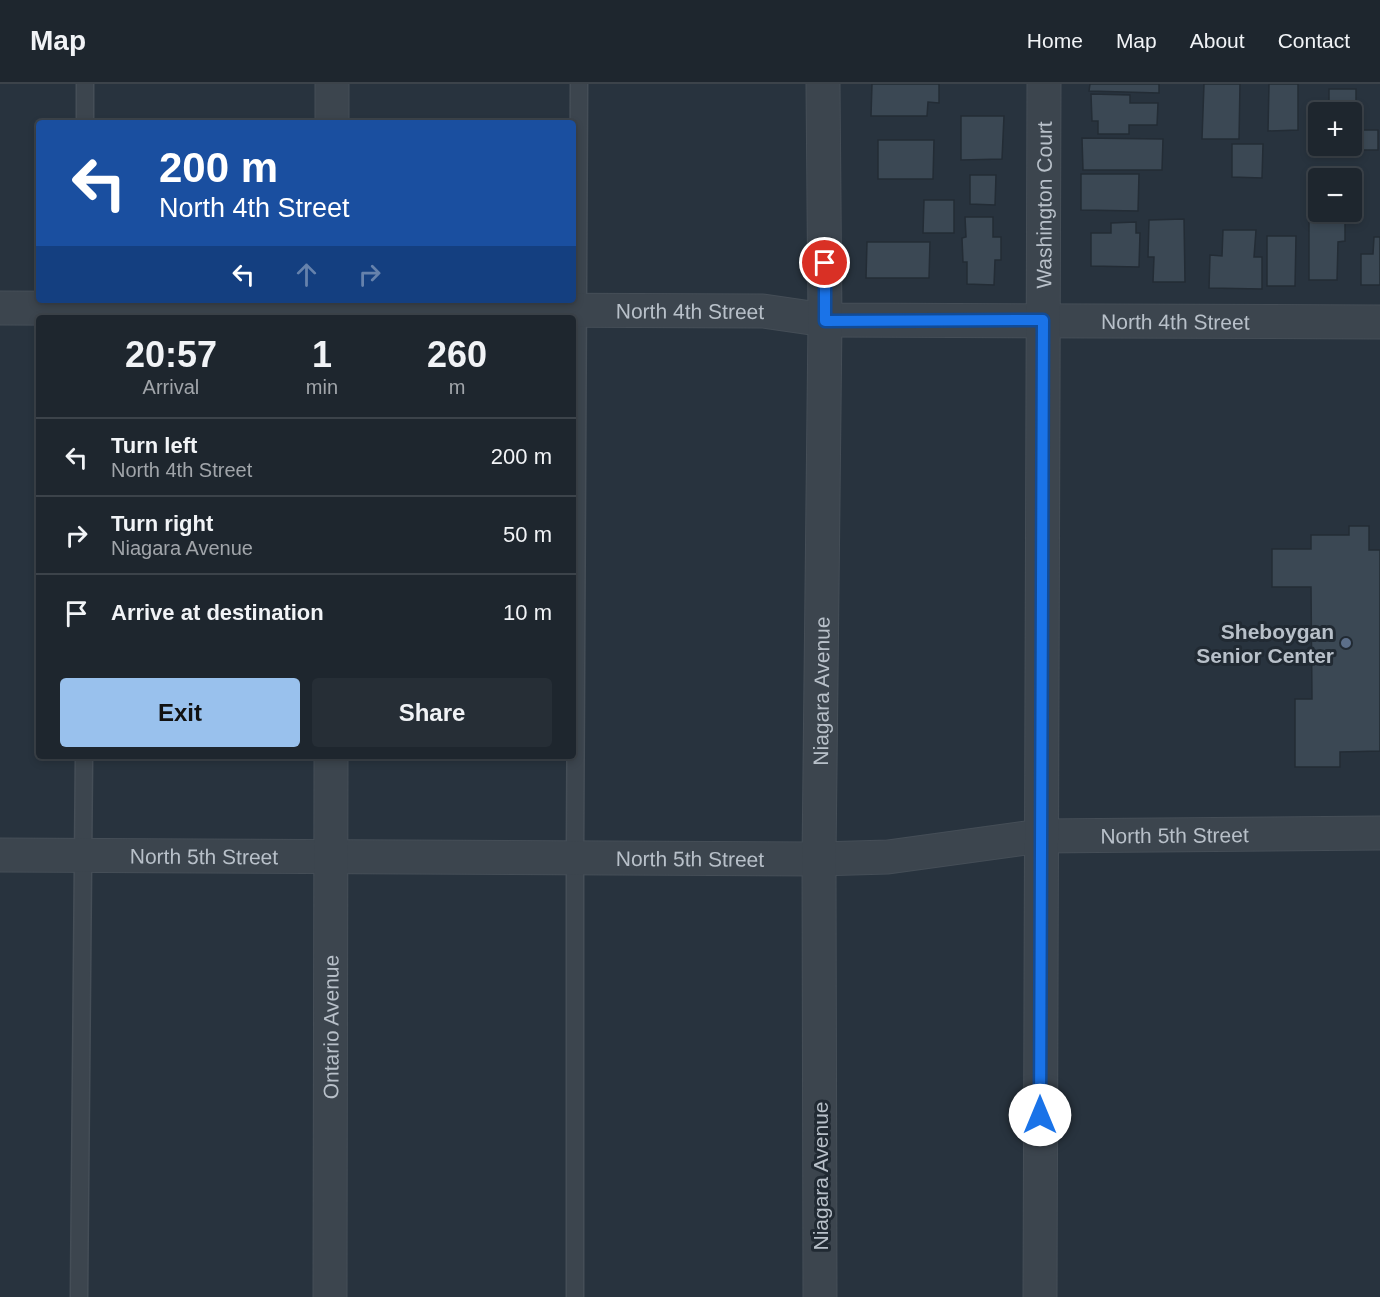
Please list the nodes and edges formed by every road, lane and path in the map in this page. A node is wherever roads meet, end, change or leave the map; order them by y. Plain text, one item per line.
1 (85, 84) edge
2 (332, 84) edge
3 (579, 84) edge
4 (823, 84) edge
5 (1044, 84) edge
6 (85, 120) edge
7 (332, 120) edge
8 (0, 308) edge
9 (84, 309) edge
10 (332, 309) edge
11 (577, 310) junction
12 (1043, 320) junction
13 (825, 321) junction
14 (1380, 322) edge
15 (576, 584) edge
16 (84, 759) edge
17 (331, 759) edge
18 (575, 759) edge
19 (1380, 833) edge
20 (1041, 836) junction
21 (0, 855) edge
22 (84, 855) junction
23 (330, 855) junction
24 (575, 857) junction
25 (819, 859) junction
26 (79, 1297) edge
27 (330, 1297) edge
28 (575, 1297) edge
29 (820, 1297) edge
30 (1040, 1297) edge

1 - 6 lane
2 - 7 street
3 - 11 lane
4 - 13 street, Niagara Avenue
5 - 12 street, Washington Court
8 - 9 street, North 4th Street
9 - 10 street, North 4th Street
10 - 11 street, North 4th Street
11 - 13 street, North 4th Street
11 - 15 lane
12 - 13 street, North 4th Street
12 - 14 street, North 4th Street
12 - 20 street, Washington Court
13 - 25 street, Niagara Avenue
16 - 22 lane
17 - 23 street, Ontario Avenue
18 - 24 lane
19 - 20 street, North 5th Street
20 - 25 street, North 5th Street
20 - 30 street, Washington Court
21 - 22 street, North 5th Street
22 - 23 street, North 5th Street
22 - 26 lane
23 - 24 street, North 5th Street
23 - 27 street, Ontario Avenue
24 - 25 street, North 5th Street
24 - 28 lane
25 - 29 street, Niagara Avenue

